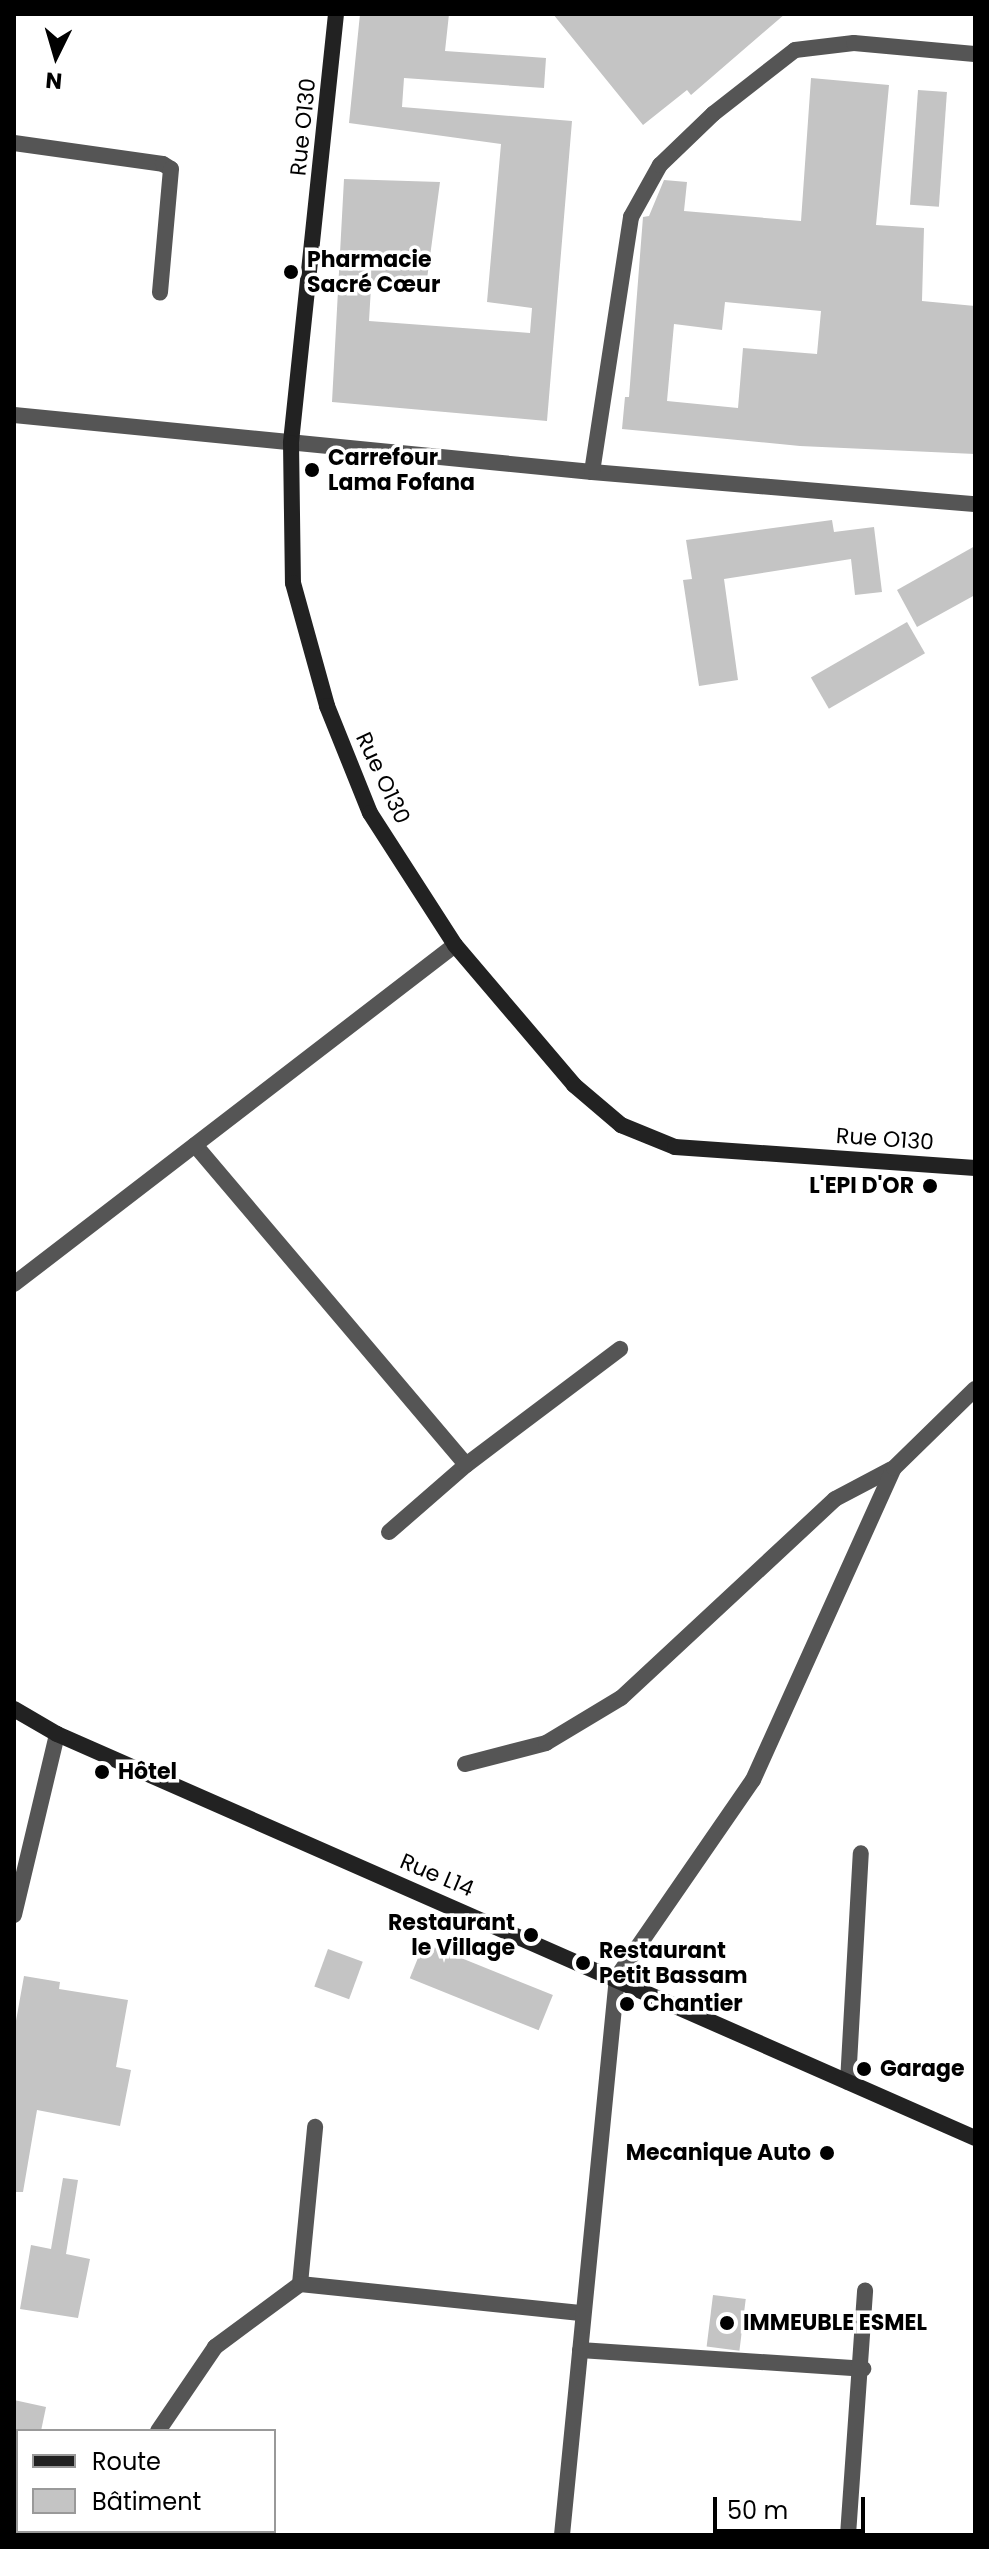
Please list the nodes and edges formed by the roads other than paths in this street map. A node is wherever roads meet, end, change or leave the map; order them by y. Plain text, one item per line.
1 (336, 14) edge
2 (975, 54) edge
3 (14, 143) edge
4 (160, 293) dead end
5 (14, 415) edge
6 (291, 443) junction
7 (592, 472) junction
8 (975, 504) edge
9 (455, 945) junction
10 (195, 1145) junction
11 (975, 1168) edge
12 (14, 1284) edge
13 (620, 1349) dead end
14 (975, 1389) edge
15 (466, 1465) junction
16 (894, 1468) junction
17 (389, 1532) dead end
18 (14, 1709) edge
19 (57, 1734) junction
20 (465, 1764) dead end
21 (861, 1853) dead end
22 (14, 1915) edge
23 (617, 1977) junction
24 (848, 2082) junction
25 (315, 2127) dead end
26 (975, 2138) edge
27 (300, 2284) junction
28 (865, 2291) dead end
29 (581, 2313) junction
30 (580, 2350) junction
31 (863, 2369) junction
32 (159, 2429) edge
33 (562, 2535) edge
34 (848, 2535) edge

1 - 6 street, Rue O130
2 - 7 street
3 - 4 street
5 - 6 street
6 - 7 street
6 - 9 street, Rue O130
7 - 8 street
9 - 10 street
9 - 11 street, Rue O130
10 - 12 street
10 - 15 street
13 - 15 street
14 - 16 street
15 - 17 street
16 - 20 street
16 - 23 street
18 - 19 street, Rue L14
19 - 22 street
19 - 23 street, Rue L14
21 - 24 street
23 - 24 street, Rue L14
23 - 29 street
24 - 26 street, Rue L14
25 - 27 street
27 - 29 street
27 - 32 street
28 - 31 street
29 - 30 street
30 - 31 street
30 - 33 street
31 - 34 street

